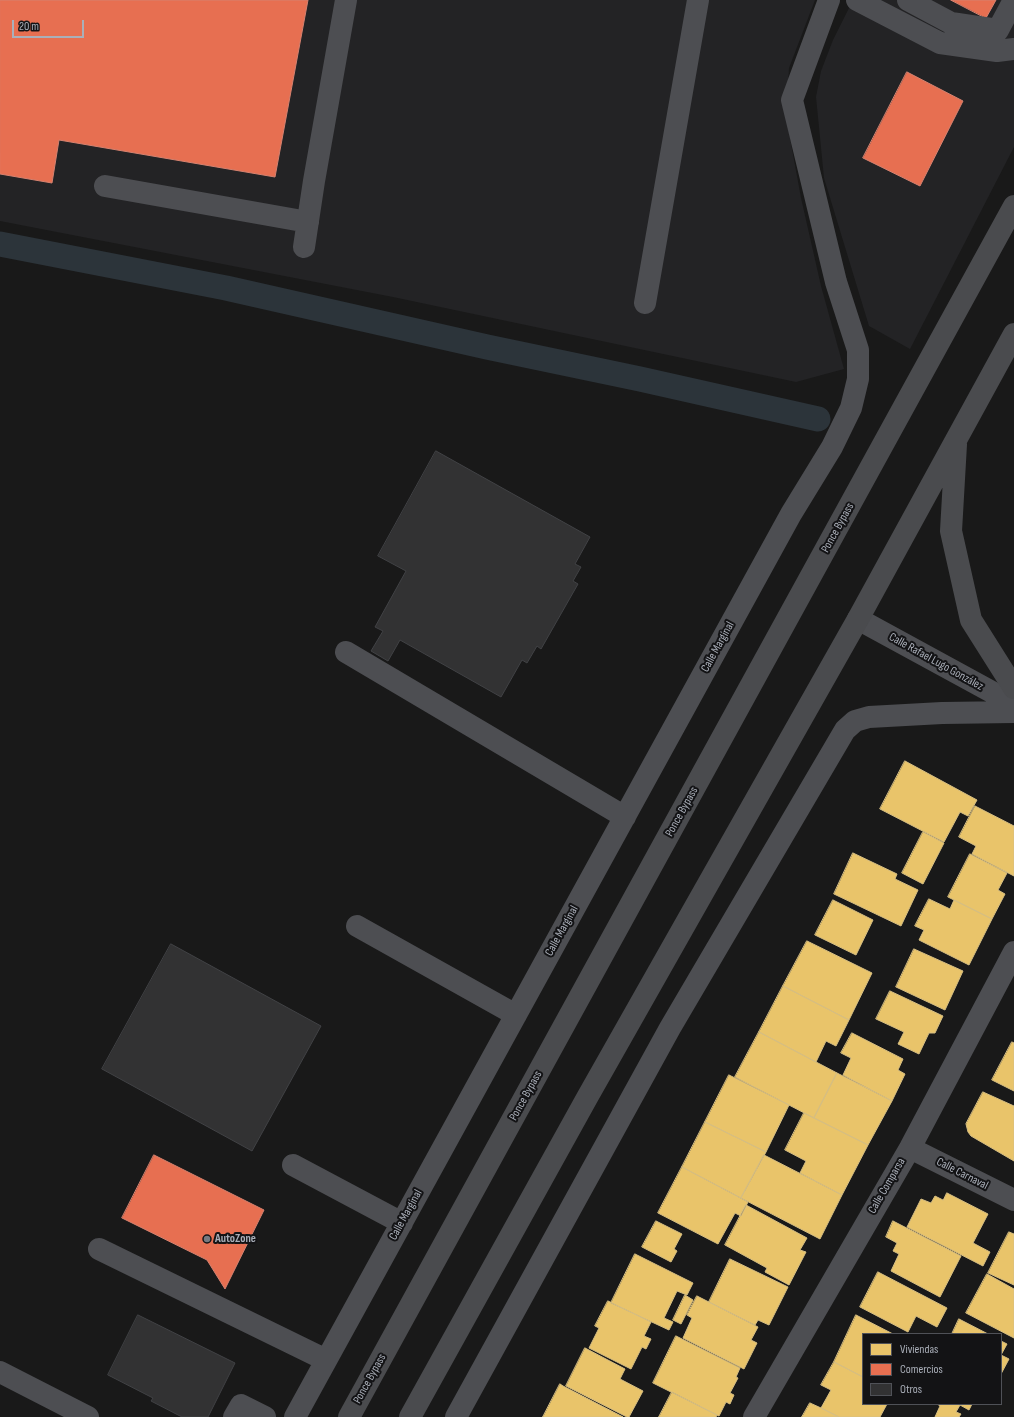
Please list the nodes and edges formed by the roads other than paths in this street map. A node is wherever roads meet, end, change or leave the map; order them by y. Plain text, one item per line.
1 (346, 0) edge
2 (698, 0) edge
3 (829, 0) edge
4 (857, 0) edge
5 (908, 0) edge
6 (1014, 0) edge
7 (1014, 49) edge
8 (105, 186) dead end
9 (1014, 206) edge
10 (308, 222) junction
11 (304, 247) dead end
12 (645, 303) dead end
13 (1014, 334) edge
14 (957, 437) junction
15 (858, 619) junction
16 (346, 652) dead end
17 (1014, 688) edge
18 (1014, 704) edge
19 (1014, 712) edge
20 (625, 817) junction
21 (357, 926) dead end
22 (1014, 952) edge
23 (516, 1015) junction
24 (910, 1148) junction
25 (293, 1165) dead end
26 (1014, 1200) edge
27 (402, 1223) junction
28 (99, 1249) dead end
29 (326, 1360) junction
30 (0, 1372) edge
31 (88, 1417) edge
32 (234, 1417) edge
33 (265, 1417) edge
34 (295, 1417) edge
35 (349, 1417) edge
36 (410, 1417) edge
37 (456, 1417) edge
38 (754, 1417) edge

1 - 10 street
2 - 12 street
3 - 20 street, Calle Marginal
4 - 7 street
5 - 6 street
8 - 10 street
9 - 35 highway, Ponce Bypass
10 - 11 street
13 - 14 highway
14 - 15 highway
14 - 17 highway
15 - 18 street, Calle Rafael Lugo González
15 - 36 highway
16 - 20 street
19 - 37 street
20 - 23 street, Calle Marginal
21 - 23 street
22 - 24 street, Calle Comparsa
23 - 27 street, Calle Marginal
24 - 26 street, Calle Carnaval
24 - 38 street, Calle Comparsa
25 - 27 street
27 - 29 street, Calle Marginal
28 - 29 street
29 - 34 street, Calle Marginal
30 - 31 street
32 - 33 street

